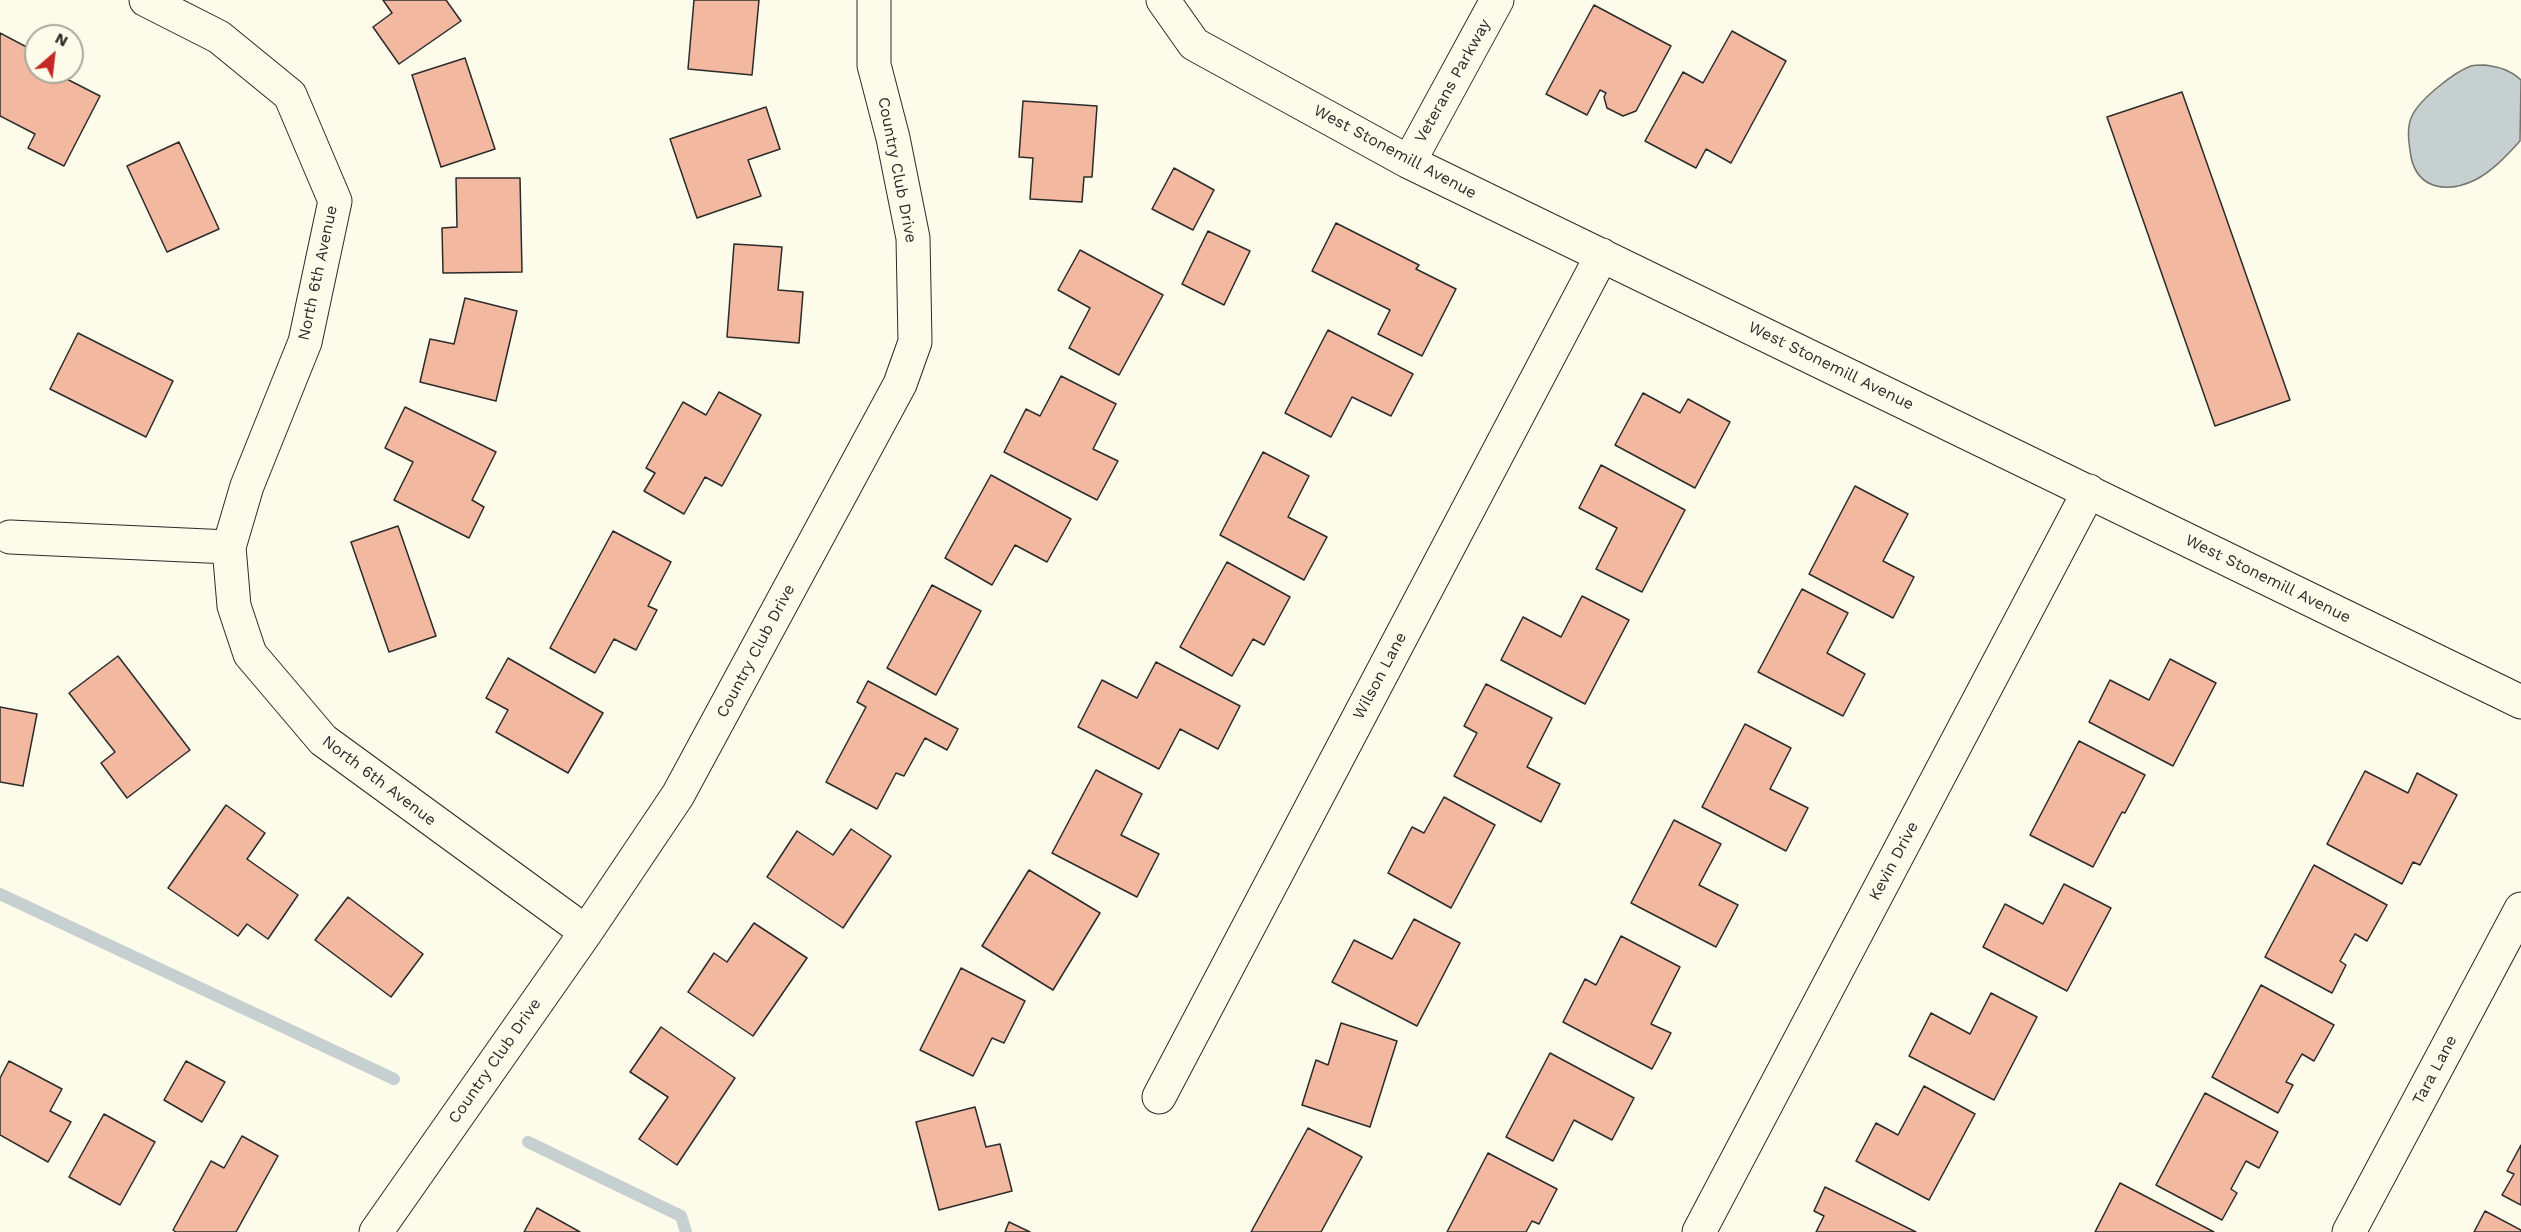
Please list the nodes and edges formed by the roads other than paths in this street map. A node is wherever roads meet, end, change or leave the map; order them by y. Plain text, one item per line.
1 (146, 0) edge
2 (874, 0) edge
3 (1163, 0) edge
4 (1497, 0) edge
5 (1408, 162) junction
6 (1602, 255) junction
7 (2089, 491) junction
8 (10, 537) dead end
9 (229, 547) junction
10 (2521, 702) edge
11 (2521, 909) edge
12 (586, 932) junction
13 (1159, 1097) dead end
14 (376, 1232) edge
15 (1699, 1232) edge
16 (2349, 1232) edge

1 - 9 street, North 6th Avenue
2 - 12 street, Country Club Drive
3 - 5 street, West Stonemill Avenue
4 - 5 street, Veterans Parkway
5 - 6 street, West Stonemill Avenue
6 - 7 street, West Stonemill Avenue
6 - 13 street, Wilson Lane
7 - 10 street, West Stonemill Avenue
7 - 15 street, Kevin Drive
8 - 9 street
9 - 12 street, North 6th Avenue
11 - 16 street, Tara Lane
12 - 14 street, Country Club Drive

